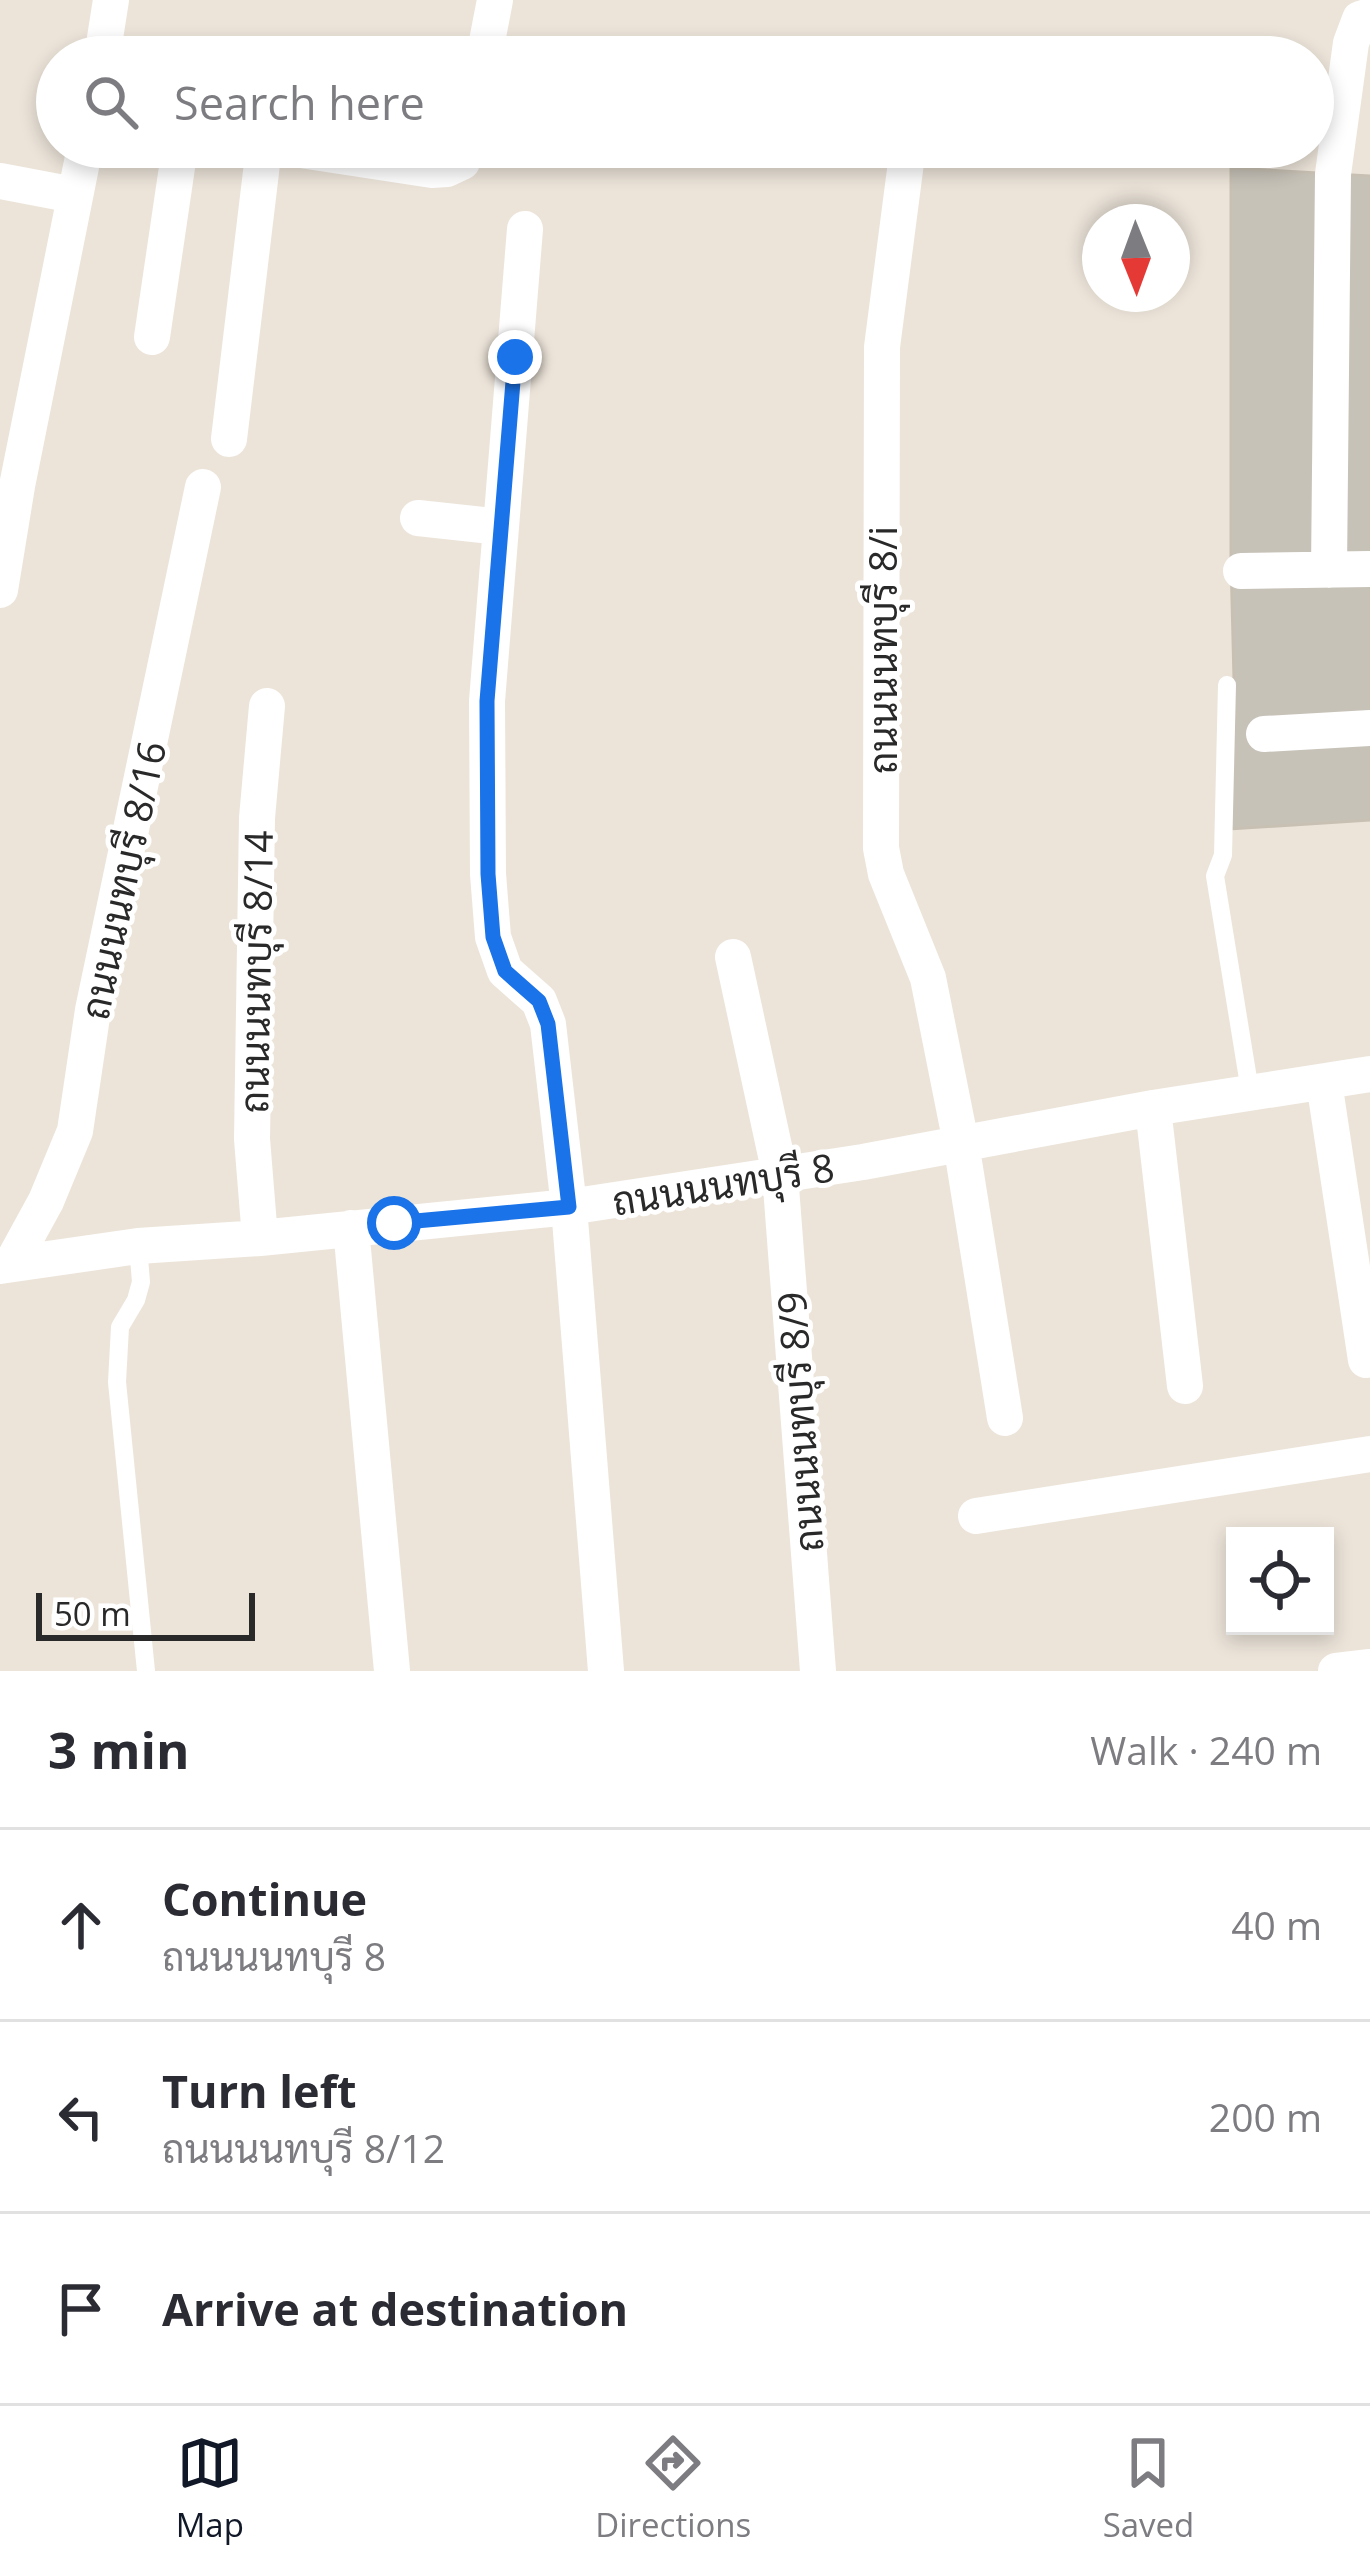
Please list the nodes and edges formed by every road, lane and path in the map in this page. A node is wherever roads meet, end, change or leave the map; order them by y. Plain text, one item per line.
1 (111, 0) edge
2 (495, 0) edge
3 (1370, 16) edge
4 (105, 36) edge
5 (488, 36) edge
6 (1334, 167) edge
7 (80, 168) edge
8 (177, 168) edge
9 (261, 168) edge
10 (419, 168) edge
11 (449, 168) edge
12 (905, 168) edge
13 (1334, 168) edge
14 (0, 182) edge
15 (74, 195) junction
16 (525, 229) dead end
17 (152, 337) dead end
18 (229, 439) dead end
19 (8, 484) edge
20 (203, 487) dead end
21 (418, 518) dead end
22 (501, 527) junction
23 (1370, 569) edge
24 (1329, 570) junction
25 (1241, 572) dead end
26 (1, 580) edge
27 (1227, 685) dead end
28 (267, 706) dead end
29 (1370, 728) edge
30 (1264, 734) dead end
31 (733, 956) dead end
32 (1370, 1074) edge
33 (1324, 1082) junction
34 (1250, 1091) junction
35 (1153, 1108) junction
36 (961, 1143) junction
37 (780, 1174) junction
38 (569, 1207) junction
39 (351, 1228) junction
40 (260, 1238) junction
41 (138, 1246) junction
42 (6, 1264) edge
43 (1366, 1360) dead end
44 (1185, 1386) dead end
45 (1005, 1418) dead end
46 (1370, 1454) edge
47 (976, 1516) dead end
48 (146, 1671) edge
49 (392, 1671) edge
50 (606, 1671) edge
51 (818, 1671) edge

1 - 4 street
2 - 5 street
3 - 6 street
7 - 15 street
8 - 17 street
9 - 18 street
10 - 11 street
12 - 36 street, ถนนนนทบุรี 8/i
13 - 24 street
14 - 15 street
15 - 19 street
16 - 22 street
19 - 26 street
20 - 42 street, ถนนนนทบุรี 8/16
21 - 22 street
22 - 38 street
23 - 24 street
24 - 25 street
27 - 34 lane
28 - 40 street, ถนนนนทบุรี 8/14
29 - 30 street
31 - 37 street, ถนนนนทบุรี 8/9
32 - 33 street, ถนนนนทบุรี 8
33 - 34 street, ถนนนนทบุรี 8
33 - 43 street
34 - 35 street, ถนนนนทบุรี 8
35 - 36 street, ถนนนนทบุรี 8
35 - 44 street
36 - 37 street, ถนนนนทบุรี 8
36 - 45 street, ถนนนนทบุรี 8/i
37 - 38 street, ถนนนนทบุรี 8
37 - 51 street, ถนนนนทบุรี 8/9
38 - 39 street, ถนนนนทบุรี 8
38 - 50 street
39 - 40 street, ถนนนนทบุรี 8
39 - 49 street
40 - 41 street, ถนนนนทบุรี 8
41 - 42 street, ถนนนนทบุรี 8
41 - 48 lane
46 - 47 street

